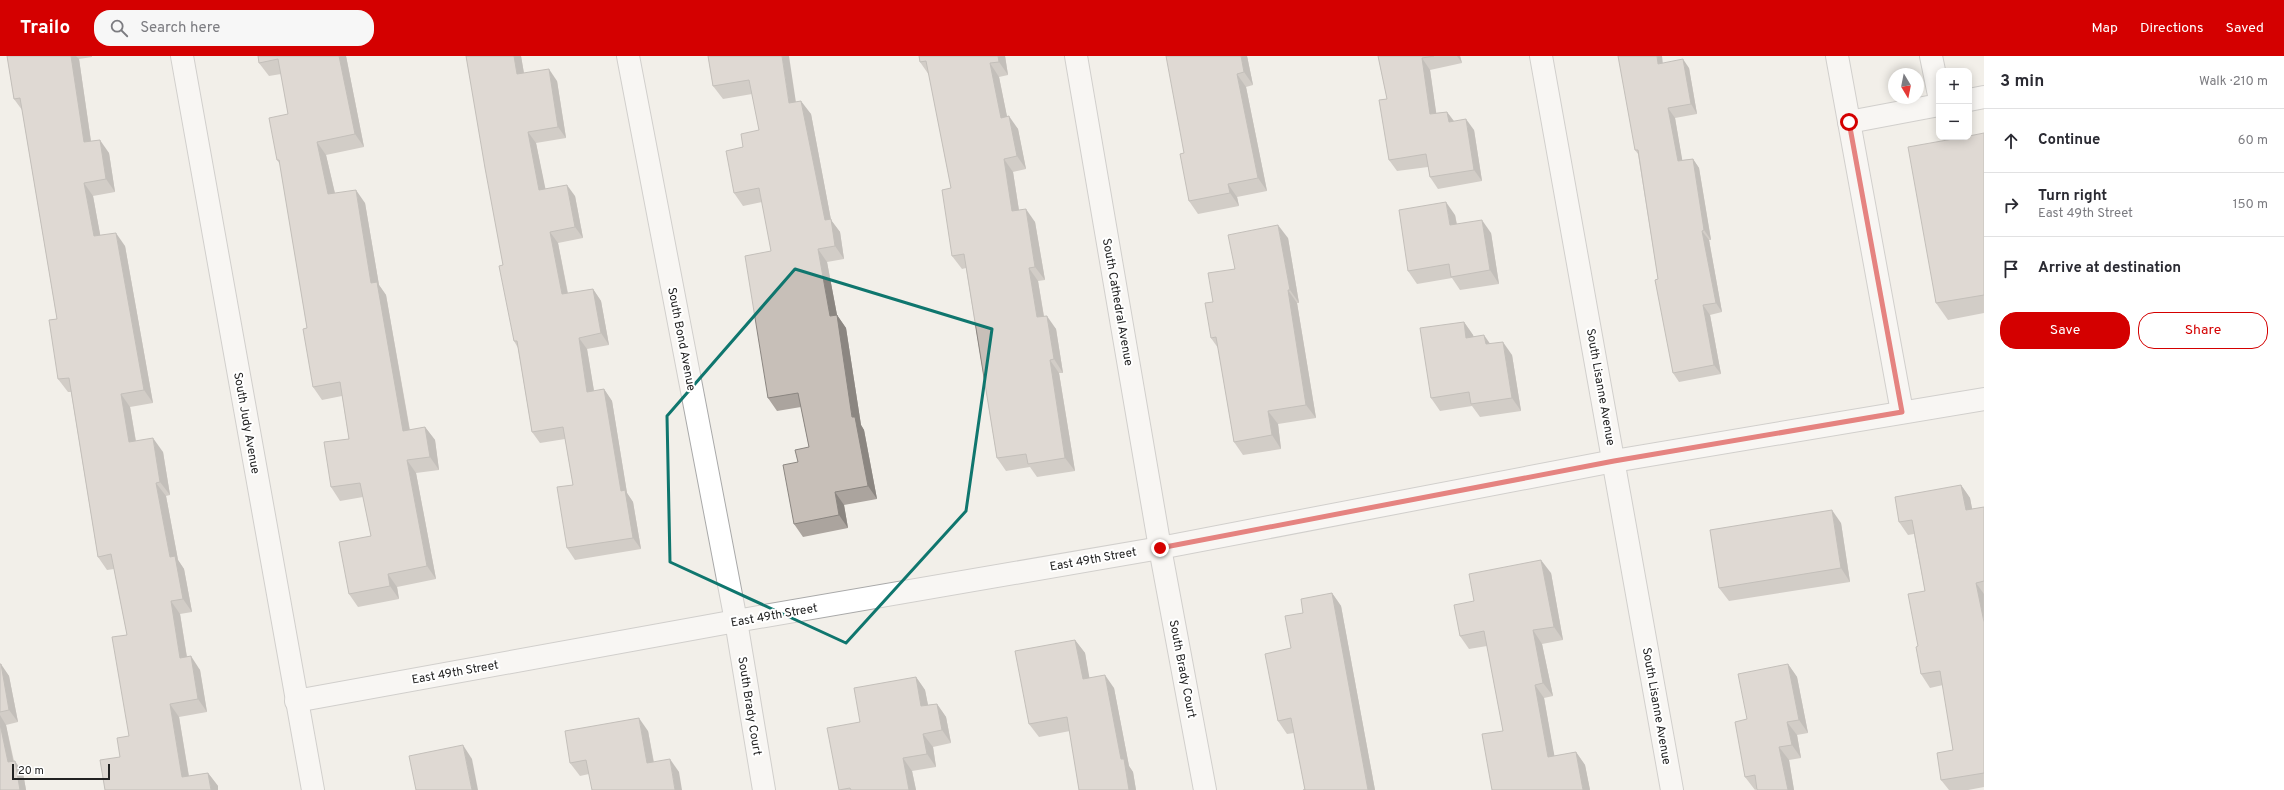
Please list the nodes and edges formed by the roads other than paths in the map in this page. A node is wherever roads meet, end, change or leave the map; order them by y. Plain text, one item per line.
1 (182, 56) edge
2 (628, 56) edge
3 (1076, 56) edge
4 (1541, 56) edge
5 (1837, 56) edge
6 (1931, 56) edge
7 (1936, 80) edge
8 (1984, 97) edge
9 (1972, 99) edge
10 (1936, 106) edge
11 (1849, 122) junction
12 (1984, 398) edge
13 (1902, 412) junction
14 (1614, 461) junction
15 (1160, 548) junction
16 (736, 621) junction
17 (296, 701) junction
18 (313, 790) edge
19 (764, 790) edge
20 (1205, 790) edge
21 (1672, 790) edge

1 - 17 street, South Judy Avenue
2 - 16 street, South Bond Avenue
3 - 15 street, South Cathedral Avenue
4 - 14 street, South Lisanne Avenue
5 - 11 street
6 - 7 street
8 - 9 street
10 - 11 street
11 - 13 street
12 - 13 street, East 49th Street
13 - 14 street, East 49th Street
14 - 15 street, East 49th Street
14 - 21 street, South Lisanne Avenue
15 - 16 street, East 49th Street
15 - 20 street, South Brady Court
16 - 17 street, East 49th Street
16 - 19 street, South Brady Court
17 - 18 street, South Judy Avenue

